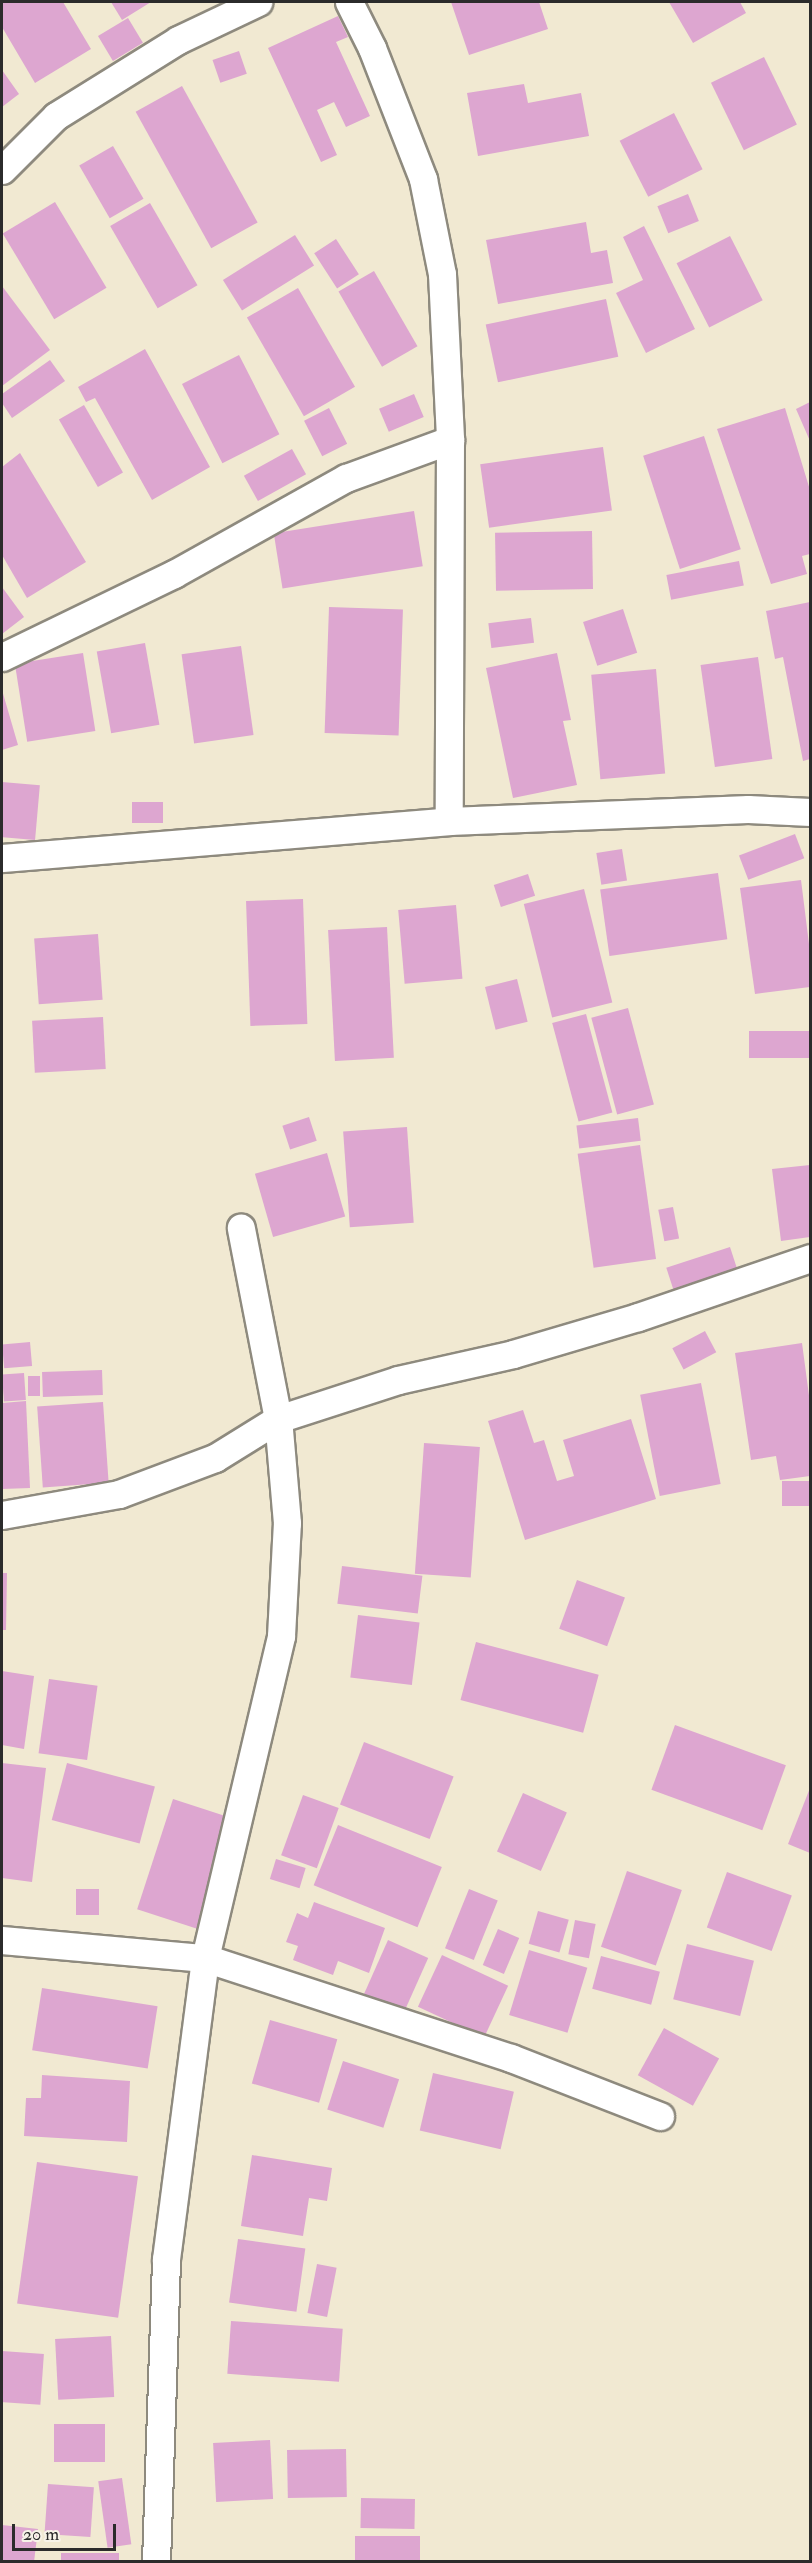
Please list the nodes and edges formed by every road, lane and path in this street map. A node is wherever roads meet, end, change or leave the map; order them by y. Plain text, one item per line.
1 (258, 2) edge
2 (349, 2) edge
3 (2, 170) edge
4 (450, 440) junction
5 (2, 657) edge
6 (810, 812) edge
7 (449, 821) junction
8 (2, 858) edge
9 (241, 1228) dead end
10 (810, 1258) edge
11 (278, 1419) junction
12 (2, 1515) edge
13 (2, 1940) edge
14 (205, 1958) junction
15 (660, 2116) dead end
16 (156, 2562) edge

1 - 3 street
2 - 4 street
4 - 5 street
4 - 7 street
6 - 7 street
7 - 8 street
9 - 11 street
10 - 11 street
11 - 12 street
11 - 14 street
13 - 14 street
14 - 15 street
14 - 16 street

